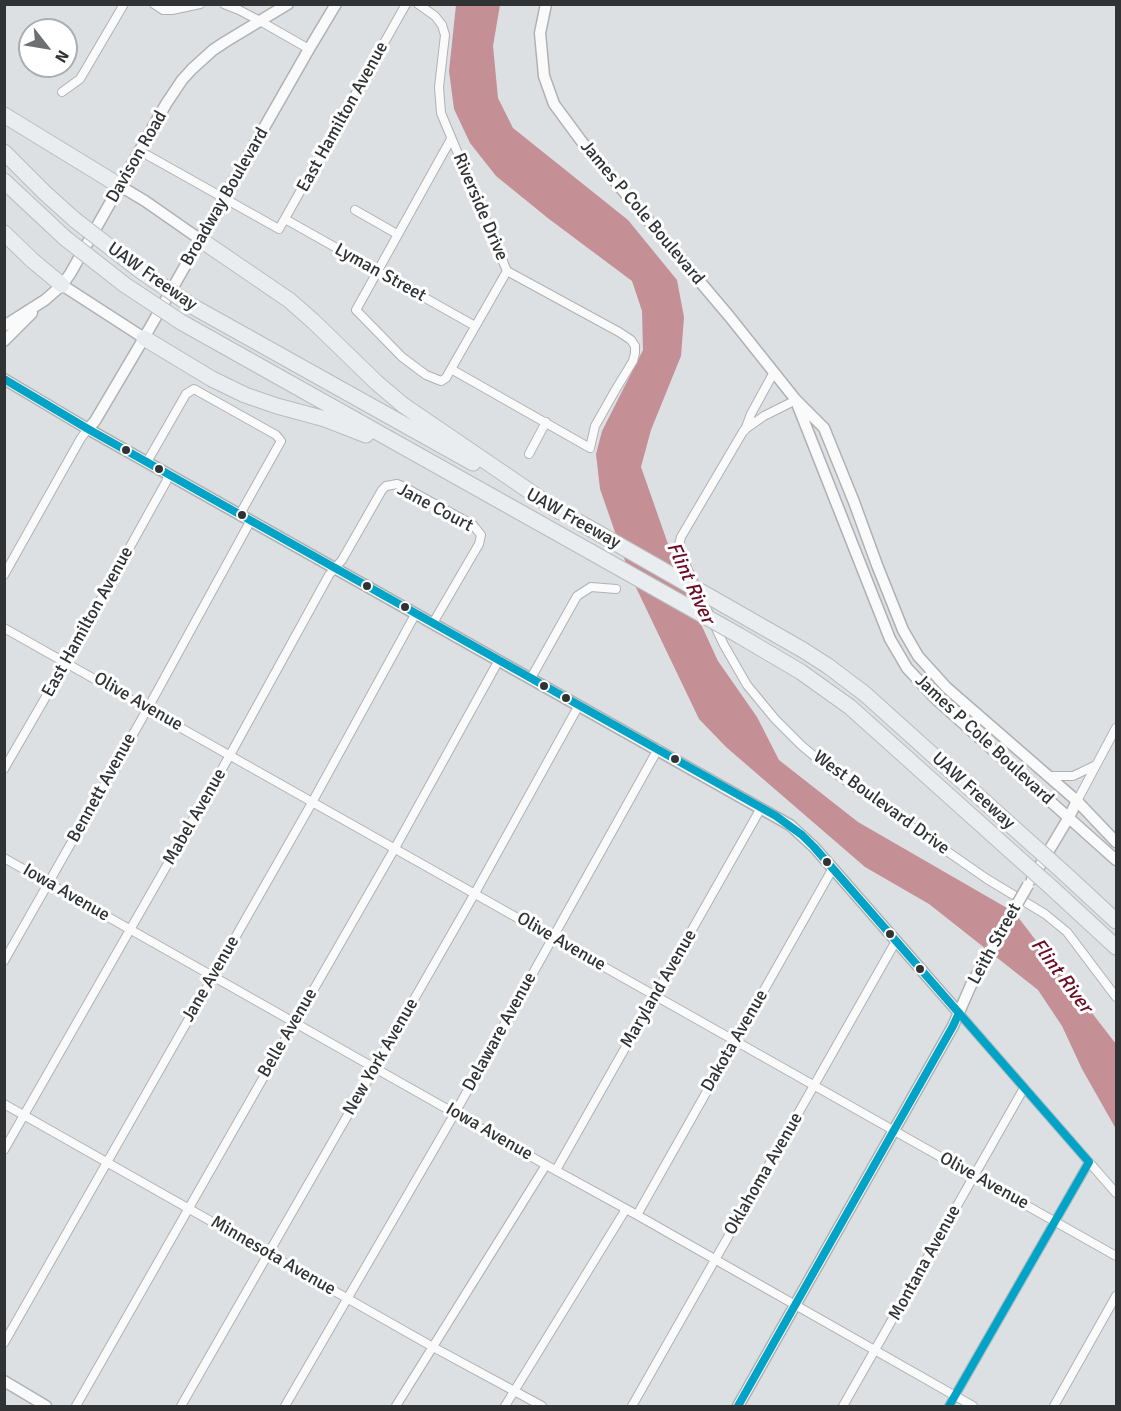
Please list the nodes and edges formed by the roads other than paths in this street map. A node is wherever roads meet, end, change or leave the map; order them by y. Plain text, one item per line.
1 (124, 4) edge
2 (154, 4) edge
3 (200, 4) edge
4 (225, 4) edge
5 (288, 4) edge
6 (336, 4) edge
7 (406, 4) edge
8 (418, 4) edge
9 (546, 4) edge
10 (260, 21) junction
11 (309, 49) junction
12 (63, 92) dead end
13 (4, 115) edge
14 (451, 139) junction
15 (140, 151) junction
16 (4, 152) edge
17 (4, 181) edge
18 (120, 186) junction
19 (225, 198) junction
20 (355, 210) dead end
21 (285, 219) junction
22 (4, 233) edge
23 (397, 234) junction
24 (201, 240) junction
25 (507, 271) junction
26 (377, 272) junction
27 (62, 285) junction
28 (45, 300) junction
29 (4, 326) edge
30 (475, 326) junction
31 (144, 338) junction
32 (4, 341) edge
33 (451, 369) junction
34 (774, 372) junction
35 (4, 380) edge
36 (796, 400) junction
37 (546, 422) junction
38 (88, 429) junction
39 (744, 430) junction
40 (529, 454) dead end
41 (428, 461) junction
42 (147, 462) junction
43 (169, 474) junction
44 (386, 486) joint
45 (561, 512) junction
46 (240, 514) junction
47 (251, 520) junction
48 (335, 568) junction
49 (4, 575) edge
50 (616, 589) dead end
51 (416, 613) junction
52 (434, 623) junction
53 (4, 628) edge
54 (499, 660) junction
55 (66, 662) junction
56 (531, 678) junction
57 (579, 705) junction
58 (148, 708) junction
59 (1116, 728) edge
60 (658, 749) junction
61 (230, 755) junction
62 (1096, 765) junction
63 (4, 769) edge
64 (1047, 776) junction
65 (313, 801) junction
66 (1077, 801) junction
67 (761, 808) junction
68 (1069, 818) junction
69 (1116, 842) edge
70 (395, 848) junction
71 (4, 858) edge
72 (1116, 860) edge
73 (833, 868) junction
74 (49, 883) junction
75 (475, 893) junction
76 (1116, 921) edge
77 (131, 930) junction
78 (553, 938) junction
79 (896, 941) junction
80 (1116, 947) edge
81 (4, 961) edge
82 (213, 976) junction
83 (656, 996) junction
84 (1116, 997) edge
85 (959, 1013) junction
86 (294, 1022) junction
87 (736, 1040) junction
88 (375, 1067) junction
89 (815, 1085) junction
90 (1024, 1089) junction
91 (4, 1104) edge
92 (455, 1113) junction
93 (24, 1115) junction
94 (894, 1131) junction
95 (4, 1150) edge
96 (106, 1162) junction
97 (1089, 1162) junction
98 (546, 1165) junction
99 (556, 1170) junction
100 (974, 1176) junction
101 (1116, 1192) edge
102 (189, 1208) junction
103 (626, 1209) junction
104 (637, 1215) junction
105 (1054, 1221) junction
106 (268, 1253) junction
107 (1116, 1256) edge
108 (716, 1260) junction
109 (1116, 1296) edge
110 (348, 1298) junction
111 (795, 1306) junction
112 (4, 1343) edge
113 (433, 1347) junction
114 (875, 1351) junction
115 (4, 1381) edge
116 (514, 1391) junction
117 (955, 1396) junction
118 (46, 1407) edge
119 (76, 1407) edge
120 (181, 1407) edge
121 (285, 1407) edge
122 (396, 1407) edge
123 (505, 1407) edge
124 (542, 1407) edge
125 (632, 1407) edge
126 (738, 1407) edge
127 (843, 1407) edge
128 (948, 1407) edge
129 (974, 1407) edge
130 (1054, 1407) edge

1 - 12 street
2 - 3 street
4 - 10 street
5 - 10 street, Davison Road
6 - 11 street, Broadway Boulevard
7 - 21 street, East Hamilton Avenue
8 - 14 street, Riverside Drive
9 - 34 street, James P Cole Boulevard
10 - 11 street
10 - 15 street, Davison Road
11 - 19 street, Broadway Boulevard
13 - 18 highway
14 - 23 street
14 - 25 street, Riverside Drive
15 - 18 street, Davison Road
15 - 19 street
16 - 45 highway, UAW Freeway, bridge
17 - 41 highway, UAW Freeway, bridge
18 - 24 street
18 - 27 street, Davison Road
19 - 21 street, East Hamilton Avenue
19 - 24 street, Broadway Boulevard
20 - 23 street
21 - 26 street, Lyman Street
22 - 27 highway
23 - 26 street
24 - 31 street, Broadway Boulevard
24 - 45 highway
25 - 30 street
25 - 37 street, Riverside Drive
26 - 30 street, Lyman Street
26 - 33 street
27 - 28 street, Davison Road
27 - 31 street
28 - 29 street, Davison Road
28 - 32 street
30 - 33 street
31 - 38 street, Broadway Boulevard
31 - 41 highway
33 - 37 street
34 - 36 street, James P Cole Boulevard
34 - 39 street
35 - 38 street
36 - 39 street
36 - 64 street, James P Cole Boulevard
36 - 68 street, James P Cole Boulevard
37 - 40 street
38 - 42 street
38 - 49 street, Broadway Boulevard
39 - 84 street, West Boulevard Drive
41 - 80 highway, UAW Freeway, bridge
42 - 43 street
42 - 46 street
43 - 46 street
43 - 55 street, East Hamilton Avenue
44 - 48 street, Mabel Avenue
44 - 52 street, Jane Court
45 - 76 highway, UAW Freeway, bridge
46 - 47 street
47 - 48 street
47 - 58 street, Bennett Avenue
48 - 51 street
48 - 61 street, Mabel Avenue
50 - 56 street
51 - 52 street
51 - 65 street, Jane Avenue
52 - 54 street
53 - 55 street, Olive Avenue
54 - 56 street
54 - 70 street, Belle Avenue
55 - 58 street, Olive Avenue
55 - 63 street, East Hamilton Avenue
56 - 57 street
57 - 60 street
57 - 75 street, New York Avenue
58 - 61 street, Olive Avenue
58 - 74 street, Bennett Avenue
59 - 62 street, Leith Street
60 - 67 street
60 - 78 street, Delaware Avenue
61 - 65 street, Olive Avenue
61 - 77 street, Mabel Avenue
62 - 64 street
62 - 66 street, Leith Street
64 - 66 street, James P Cole Boulevard
65 - 70 street, Olive Avenue
65 - 82 street, Jane Avenue
66 - 68 street, Leith Street
66 - 69 street, James P Cole Boulevard
67 - 73 street
67 - 83 street, Maryland Avenue
68 - 72 street, James P Cole Boulevard
68 - 85 street, Leith Street, bridge
70 - 75 street, Olive Avenue
70 - 86 street, Belle Avenue
71 - 74 street, Iowa Avenue
73 - 79 street
73 - 87 street, Dakota Avenue
74 - 77 street, Iowa Avenue
74 - 81 street, Bennett Avenue
75 - 78 street, Olive Avenue
75 - 88 street, New York Avenue
77 - 82 street, Iowa Avenue
77 - 93 street, Mabel Avenue
78 - 83 street, Olive Avenue
78 - 92 street, Delaware Avenue
79 - 85 street
79 - 89 street, Oklahoma Avenue
82 - 86 street, Iowa Avenue
82 - 96 street, Jane Avenue
83 - 87 street, Olive Avenue
83 - 99 street, Maryland Avenue
85 - 90 street
85 - 94 street, Leith Street
86 - 88 street, Iowa Avenue
86 - 102 street, Belle Avenue
87 - 89 street, Olive Avenue
87 - 104 street, Dakota Avenue
88 - 92 street, Iowa Avenue
88 - 106 street, New York Avenue
89 - 94 street, Olive Avenue
89 - 108 street, Oklahoma Avenue
90 - 97 street
90 - 100 street, Montana Avenue
91 - 93 street, Minnesota Avenue
92 - 98 street, Iowa Avenue
92 - 110 street, Delaware Avenue
93 - 95 street, Mabel Avenue
93 - 96 street, Minnesota Avenue
94 - 100 street, Olive Avenue
94 - 111 street, Leith Street
96 - 102 street, Minnesota Avenue
96 - 112 street, Jane Avenue
97 - 101 street
97 - 105 street
98 - 99 street, Iowa Avenue
98 - 113 street
99 - 103 street, Iowa Avenue
100 - 105 street, Olive Avenue
100 - 114 street, Montana Avenue
102 - 106 street, Minnesota Avenue
102 - 119 street, Belle Avenue
103 - 104 street, Iowa Avenue
103 - 116 street
104 - 108 street, Iowa Avenue
105 - 107 street, Olive Avenue
105 - 117 street
106 - 110 street, Minnesota Avenue
106 - 120 street, New York Avenue
108 - 111 street, Iowa Avenue
108 - 125 street, Oklahoma Avenue
109 - 130 street
110 - 113 street, Minnesota Avenue
110 - 121 street, Delaware Avenue
111 - 114 street, Iowa Avenue
111 - 126 street, Leith Street
113 - 116 street, Minnesota Avenue
113 - 122 street
114 - 117 street, Iowa Avenue
114 - 127 street, Montana Avenue
115 - 118 street
116 - 123 street
116 - 124 street, Minnesota Avenue
117 - 128 street
117 - 129 street, Iowa Avenue

